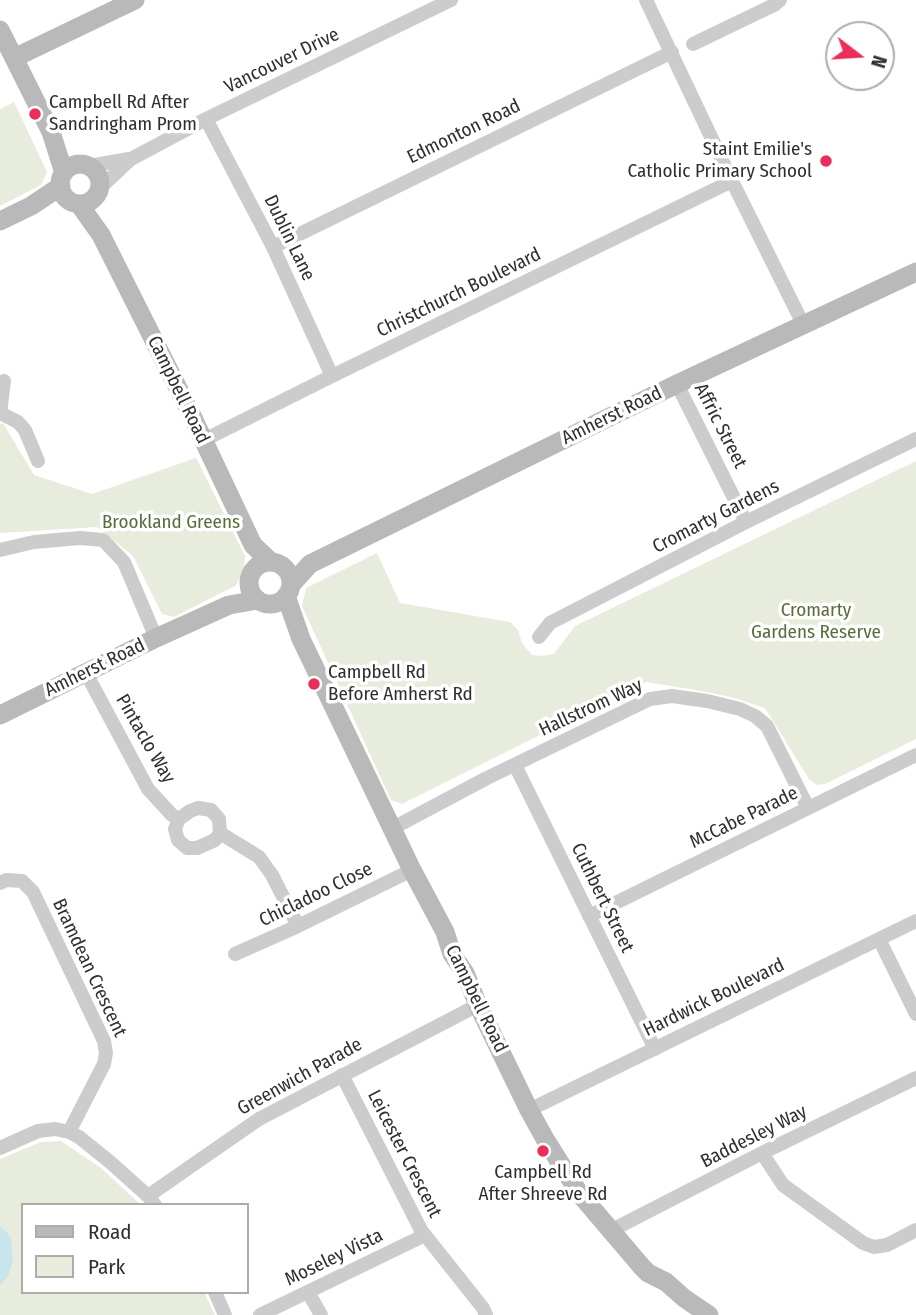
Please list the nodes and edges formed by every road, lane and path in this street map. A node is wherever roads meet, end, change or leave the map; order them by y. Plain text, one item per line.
1 (135, 0) edge
2 (451, 0) edge
3 (646, 0) edge
4 (780, 0) edge
5 (0, 30) edge
6 (693, 44) dead end
7 (671, 52) junction
8 (14, 58) junction
9 (206, 120) junction
10 (131, 159) junction
11 (732, 181) junction
12 (74, 182) junction
13 (98, 191) junction
14 (0, 221) edge
15 (101, 235) junction
16 (274, 247) junction
17 (916, 272) edge
18 (803, 324) junction
19 (332, 376) junction
20 (4, 382) dead end
21 (677, 384) junction
22 (0, 413) edge
23 (916, 439) edge
24 (204, 440) junction
25 (38, 461) dead end
26 (746, 522) junction
27 (0, 550) edge
28 (270, 583) junction
29 (539, 637) dead end
30 (156, 638) junction
31 (86, 673) junction
32 (0, 715) edge
33 (916, 755) edge
34 (515, 765) junction
35 (808, 808) junction
36 (178, 820) junction
37 (393, 828) junction
38 (220, 833) junction
39 (412, 870) junction
40 (0, 883) edge
41 (589, 916) junction
42 (916, 921) edge
43 (298, 926) junction
44 (879, 939) junction
45 (235, 954) dead end
46 (478, 1005) junction
47 (916, 1014) edge
48 (655, 1049) junction
49 (342, 1075) junction
50 (916, 1078) edge
51 (529, 1110) junction
52 (69, 1132) junction
53 (0, 1148) edge
54 (762, 1153) junction
55 (152, 1200) edge
56 (916, 1230) edge
57 (610, 1231) junction
58 (425, 1235) junction
59 (308, 1292) junction
60 (216, 1294) edge
61 (698, 1312) edge
62 (225, 1315) edge
63 (260, 1315) edge
64 (321, 1315) edge
65 (486, 1315) edge

1 - 8 street
2 - 9 street, Vancouver Drive
3 - 7 street
4 - 6 street
5 - 8 street, Campbell Road
7 - 11 street
7 - 16 street, Edmonton Road
8 - 12 street, Campbell Road
9 - 10 street, Vancouver Drive
9 - 16 street, Dublin Lane
10 - 12 street, Vancouver Drive
10 - 13 street, Vancouver Drive
11 - 18 street
11 - 19 street, Christchurch Boulevard
12 - 13 street
12 - 13 street, Campbell Road
12 - 14 street
12 - 15 street, Campbell Road
13 - 15 street, Campbell Road
15 - 24 street, Campbell Road
16 - 19 street, Dublin Lane
17 - 18 street, Amherst Road
18 - 21 street, Amherst Road
19 - 24 street, Christchurch Boulevard
20 - 22 street
21 - 26 street, Affric Street
21 - 28 street, Amherst Road
22 - 25 street
23 - 26 street, Cromarty Gardens
24 - 28 street, Campbell Road
26 - 29 street, Cromarty Gardens
27 - 30 street
28 - 30 street, Amherst Road
28 - 37 street, Campbell Road
30 - 31 street, Amherst Road
31 - 32 street, Amherst Road
31 - 36 street, Pintaclo Way
33 - 35 street, McCabe Parade
34 - 35 street, Hallstrom Way
34 - 37 street, Hallstrom Way
34 - 41 street, Cuthbert Street
35 - 41 street, McCabe Parade
36 - 38 street
36 - 38 street
37 - 39 street, Campbell Road
38 - 43 street
39 - 43 street, Chicladoo Close
39 - 46 street, Campbell Road
40 - 52 street, Bramdean Crescent
41 - 48 street, Cuthbert Street
42 - 44 street, Hardwick Boulevard
43 - 45 street, Chicladoo Close
44 - 47 street
44 - 48 street, Hardwick Boulevard
46 - 49 street, Greenwich Parade
46 - 51 street, Campbell Road
48 - 51 street, Hardwick Boulevard
49 - 55 street, Greenwich Parade
49 - 58 street, Leicester Crescent
50 - 54 street, Baddesley Way
51 - 57 street, Campbell Road
52 - 53 street
52 - 55 street
54 - 56 street
54 - 57 street, Baddesley Way
57 - 61 street, Campbell Road
58 - 59 street, Moseley Vista
58 - 65 street, Leicester Crescent
59 - 63 street, Moseley Vista
59 - 64 street
60 - 62 street

